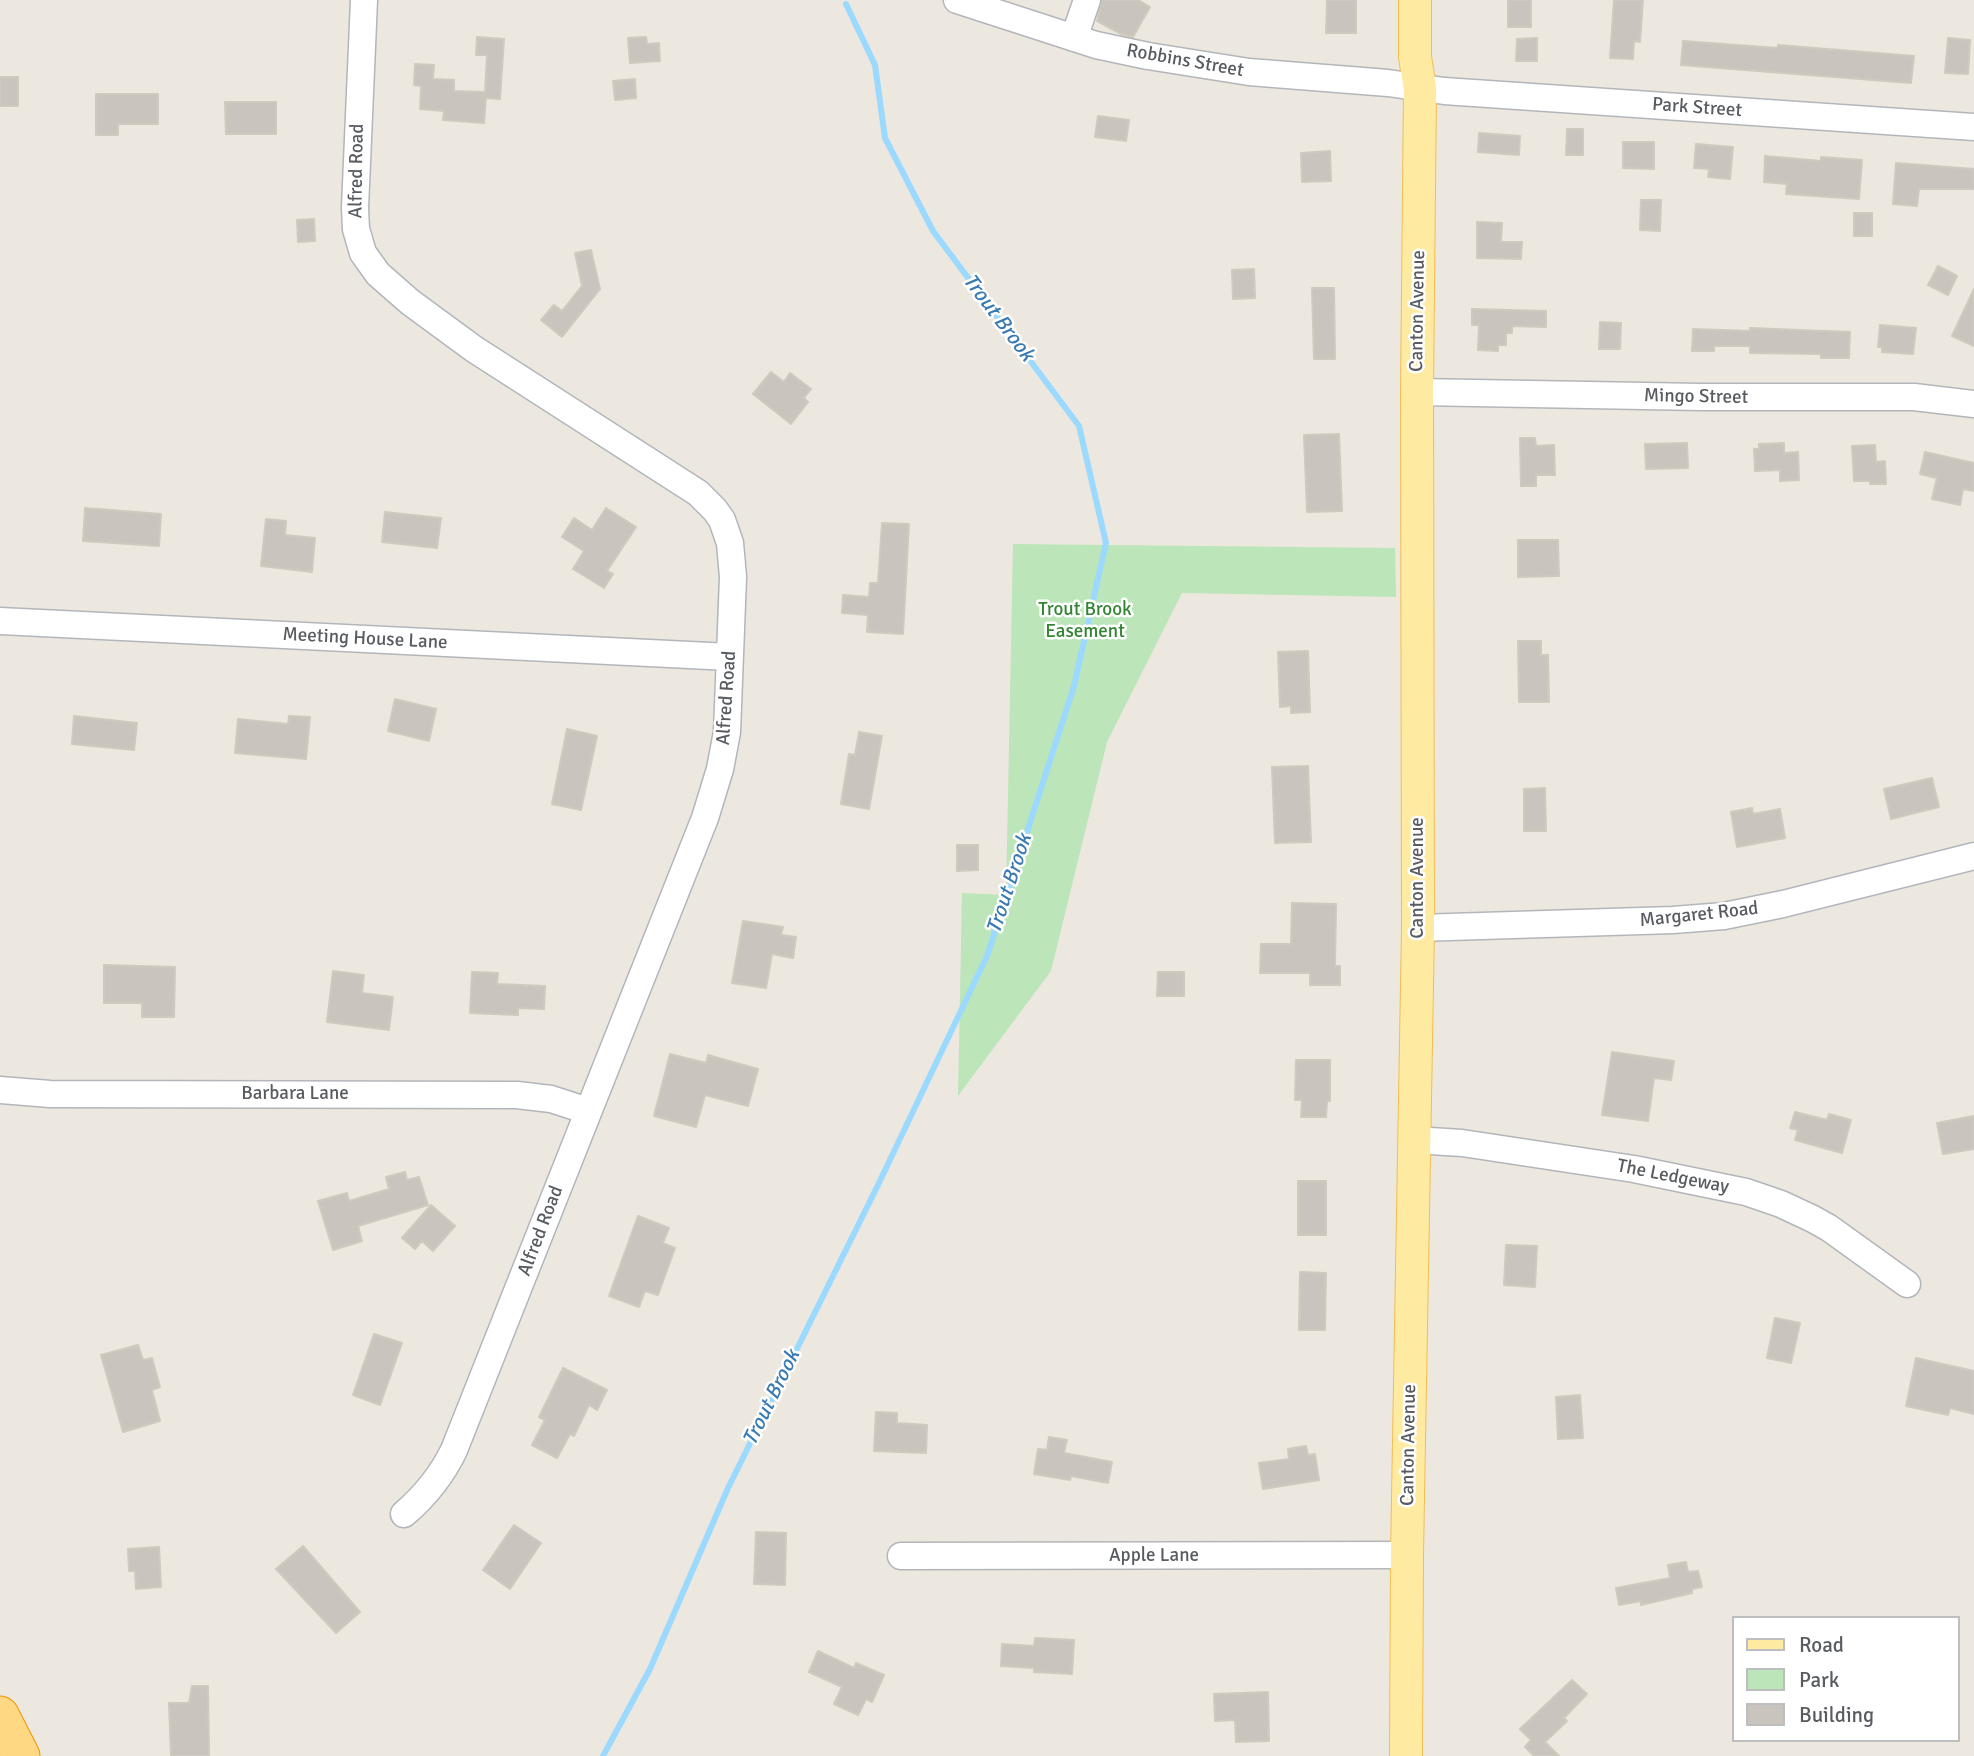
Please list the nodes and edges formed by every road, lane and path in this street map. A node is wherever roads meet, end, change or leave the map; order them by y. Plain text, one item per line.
1 (363, 0) edge
2 (957, 0) edge
3 (1087, 0) edge
4 (1415, 0) edge
5 (1074, 38) junction
6 (1420, 89) junction
7 (1974, 127) edge
8 (1417, 392) junction
9 (1974, 404) edge
10 (0, 621) edge
11 (730, 657) junction
12 (1974, 856) edge
13 (1418, 928) junction
14 (0, 1090) edge
15 (588, 1111) junction
16 (1414, 1140) junction
17 (1907, 1284) dead end
18 (404, 1514) dead end
19 (1407, 1555) junction
20 (901, 1556) dead end
21 (0, 1715) edge
22 (21, 1756) edge
23 (1406, 1756) edge

1 - 11 street, Alfred Road
2 - 5 street, Robbins Street
3 - 5 street
4 - 6 main road, Canton Avenue
5 - 6 street, Robbins Street
6 - 7 street, Park Street
6 - 8 main road, Canton Avenue
8 - 9 street, Mingo Street
8 - 13 main road, Canton Avenue
10 - 11 street, Meeting House Lane
11 - 15 street, Alfred Road
12 - 13 street, Margaret Road
13 - 16 main road, Canton Avenue
14 - 15 street, Barbara Lane
15 - 18 street, Alfred Road
16 - 17 street, The Ledgeway
16 - 19 main road, Canton Avenue
19 - 20 street, Apple Lane
19 - 23 main road, Canton Avenue
21 - 22 highway

